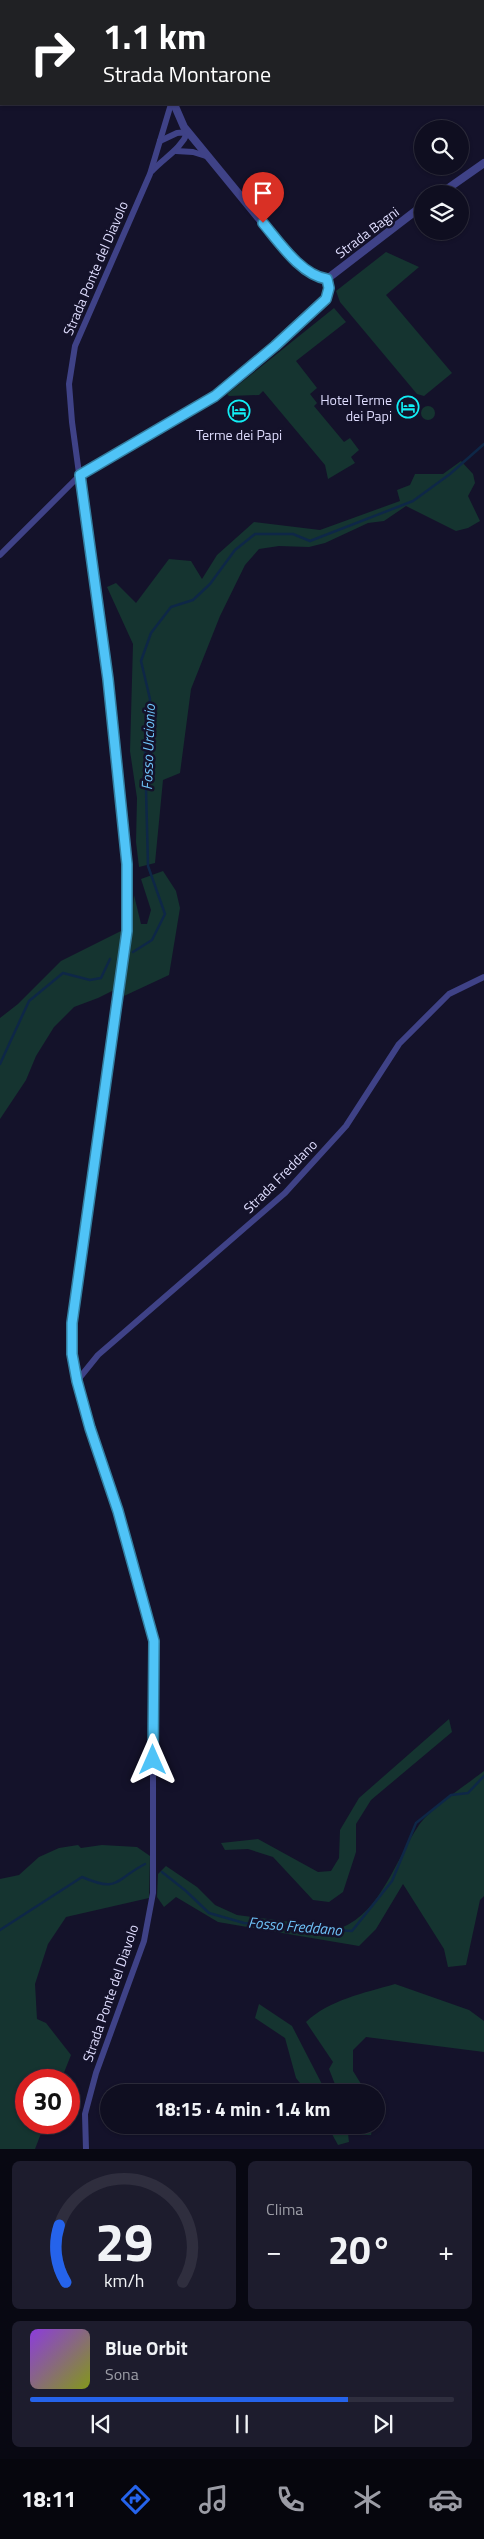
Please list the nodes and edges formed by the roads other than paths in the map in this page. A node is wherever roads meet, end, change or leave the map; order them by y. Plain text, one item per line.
1 (173, 105) edge
2 (173, 105) edge
3 (188, 132) junction
4 (160, 141) junction
5 (176, 152) junction
6 (209, 157) junction
7 (484, 163) edge
8 (150, 174) junction
9 (453, 185) edge
10 (414, 212) edge
11 (327, 279) junction
12 (80, 475) junction
13 (0, 555) edge
14 (484, 978) edge
15 (77, 1381) junction
16 (86, 2149) edge

1 - 3 street
2 - 4 street, Strada Ponte del Diavolo
3 - 4 street
3 - 5 street
3 - 6 street
4 - 8 street, Strada Ponte del Diavolo
5 - 6 street
5 - 8 street
6 - 11 street
7 - 9 street
8 - 12 street, Strada Ponte del Diavolo
10 - 11 street, Strada Bagni
11 - 12 street
12 - 13 street
12 - 15 street, Strada Ponte del Diavolo
14 - 15 street, Strada Freddano
15 - 16 street, Strada Ponte del Diavolo

